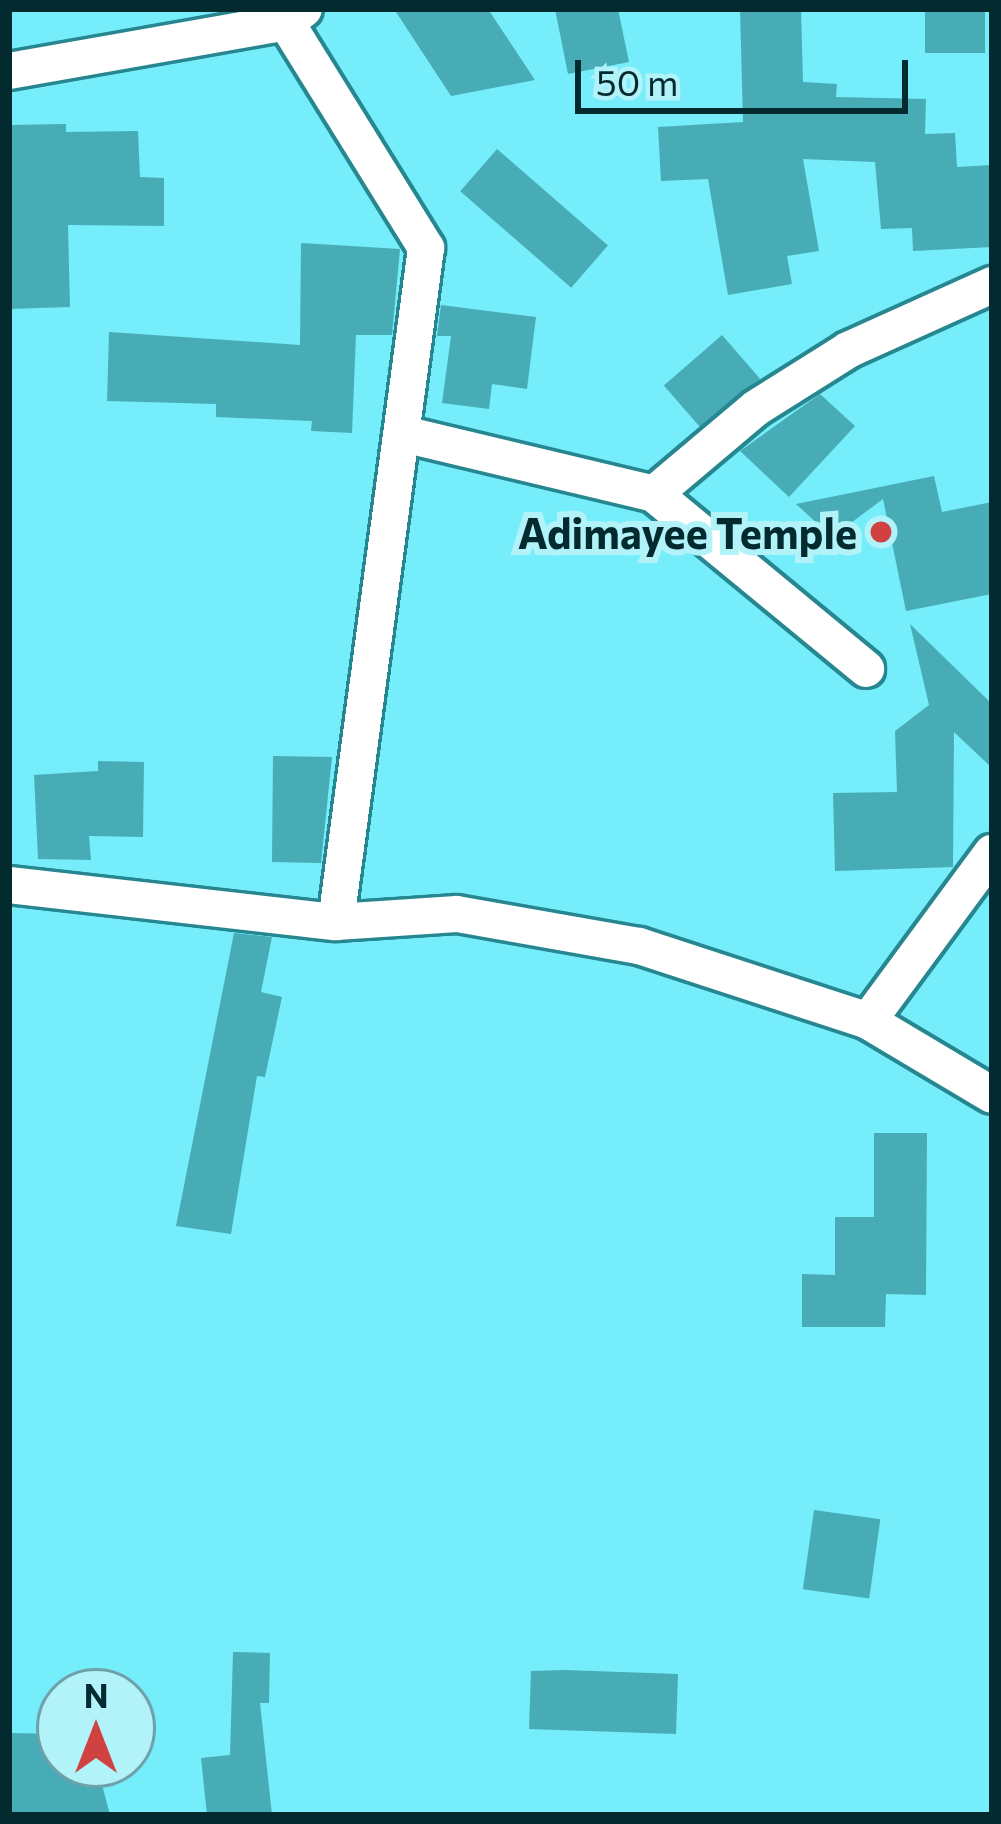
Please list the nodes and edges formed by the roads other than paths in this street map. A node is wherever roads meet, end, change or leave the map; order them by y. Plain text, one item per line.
1 (295, 15) edge
2 (9, 70) edge
3 (992, 285) edge
4 (407, 435) junction
5 (654, 494) junction
6 (866, 670) dead end
7 (992, 854) edge
8 (9, 885) edge
9 (336, 922) junction
10 (868, 1021) junction
11 (992, 1095) edge

1 - 2 street
1 - 4 street
3 - 5 street
4 - 5 street
4 - 9 street
5 - 6 street
7 - 10 street
8 - 9 street
9 - 10 street
10 - 11 street

